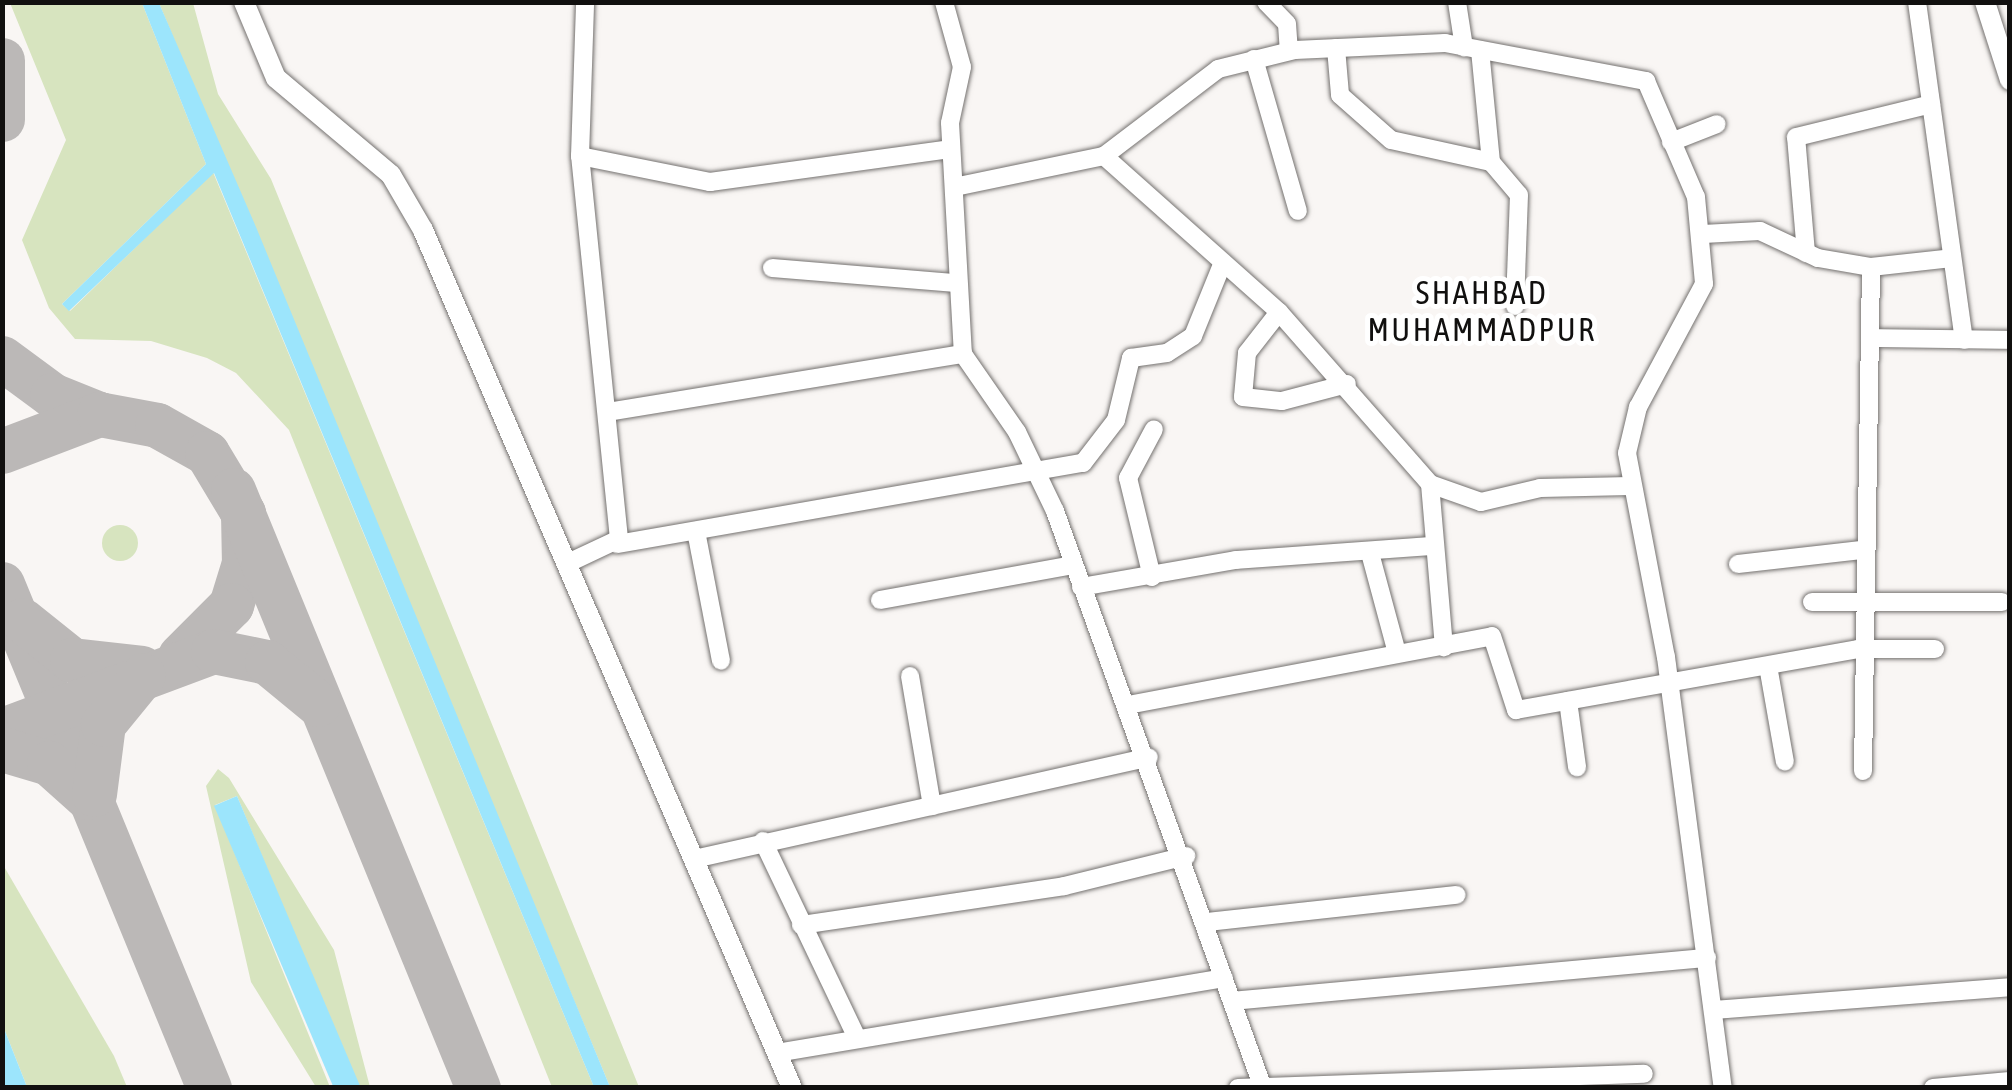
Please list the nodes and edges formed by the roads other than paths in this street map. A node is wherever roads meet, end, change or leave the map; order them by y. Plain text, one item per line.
1 (244, 2) edge
2 (585, 2) edge
3 (944, 2) edge
4 (1266, 2) edge
5 (1457, 2) edge
6 (1916, 2) edge
7 (1985, 2) edge
8 (1336, 48) junction
9 (1472, 48) junction
10 (1290, 51) junction
11 (1254, 59) junction
12 (2010, 80) edge
13 (1931, 104) junction
14 (1716, 124) dead end
15 (1671, 142) junction
16 (950, 150) junction
17 (580, 156) junction
18 (1104, 156) junction
19 (1492, 162) junction
20 (959, 186) junction
21 (1298, 210) dead end
22 (1703, 234) junction
23 (1806, 252) junction
24 (1952, 258) junction
25 (1221, 267) junction
26 (1871, 267) junction
27 (772, 268) dead end
28 (953, 283) junction
29 (1515, 306) dead end
30 (1279, 312) junction
31 (1870, 338) junction
32 (1964, 340) junction
33 (2010, 340) edge
34 (963, 354) junction
35 (1347, 384) junction
36 (608, 412) junction
37 (1154, 429) dead end
38 (1037, 470) junction
39 (1430, 484) junction
40 (1630, 486) junction
41 (696, 531) junction
42 (617, 544) junction
43 (1433, 546) junction
44 (1861, 550) junction
45 (1370, 553) junction
46 (566, 564) junction
47 (1738, 564) dead end
48 (1072, 565) junction
49 (1152, 577) junction
50 (1081, 587) junction
51 (880, 600) dead end
52 (1812, 602) dead end
53 (1859, 602) junction
54 (2002, 602) dead end
55 (1444, 647) junction
56 (1858, 649) junction
57 (1936, 649) dead end
58 (1397, 653) junction
59 (721, 661) dead end
60 (1768, 666) junction
61 (910, 676) dead end
62 (1670, 684) junction
63 (1568, 701) junction
64 (1128, 704) junction
65 (1149, 758) junction
66 (1785, 762) dead end
67 (1577, 767) dead end
68 (1863, 772) dead end
69 (932, 806) junction
70 (764, 842) junction
71 (1186, 856) junction
72 (694, 859) junction
73 (1458, 895) dead end
74 (1207, 922) junction
75 (801, 926) junction
76 (1707, 958) junction
77 (1224, 978) junction
78 (2010, 986) edge
79 (1232, 1000) junction
80 (1713, 1010) junction
81 (857, 1038) junction
82 (777, 1053) junction
83 (1644, 1074) dead end
84 (2010, 1081) edge
85 (1262, 1084) edge
86 (792, 1088) edge
87 (1238, 1088) edge
88 (1723, 1088) edge
89 (1934, 1088) edge

1 - 46 street
2 - 17 street
3 - 16 street
4 - 10 street
5 - 9 street
6 - 13 street
7 - 12 street
8 - 9 street
8 - 10 street
8 - 19 street
9 - 15 street
9 - 19 street
10 - 11 street
11 - 18 street
11 - 21 street
13 - 23 street
13 - 24 street
14 - 15 street
15 - 22 street
16 - 17 street
16 - 20 street
17 - 36 street
18 - 20 street
18 - 25 street
19 - 29 street
20 - 28 street
22 - 23 street
22 - 40 street
23 - 26 street
24 - 26 street
24 - 32 street
25 - 30 street
25 - 38 street
26 - 31 street
27 - 28 street
28 - 34 street
30 - 35 street
30 - 35 street
31 - 32 street
31 - 44 street
32 - 33 street
34 - 36 street
34 - 38 street
35 - 39 street
36 - 42 street
37 - 49 street
38 - 41 street
38 - 48 street
39 - 40 street
39 - 43 street
40 - 62 street
41 - 42 street
41 - 59 street
42 - 46 street
43 - 45 street
43 - 55 street
44 - 47 street
44 - 53 street
45 - 49 street
45 - 58 street
46 - 72 street
48 - 50 street
48 - 51 street
49 - 50 street
50 - 64 street
52 - 53 street
53 - 54 street
53 - 56 street
55 - 58 street
55 - 63 street
56 - 57 street
56 - 60 street
56 - 68 street
58 - 64 street
60 - 62 street
60 - 66 street
61 - 69 street
62 - 63 street
62 - 76 street
63 - 67 street
64 - 65 street
65 - 69 street
65 - 71 street
69 - 70 street
70 - 72 street
70 - 75 street
71 - 74 street
71 - 75 street
72 - 82 street
73 - 74 street
74 - 77 street
75 - 81 street
76 - 79 street
76 - 80 street
77 - 79 street
77 - 81 street
78 - 80 street
79 - 85 street
80 - 88 street
81 - 82 street
82 - 86 street
83 - 85 street
84 - 89 street
85 - 87 street

